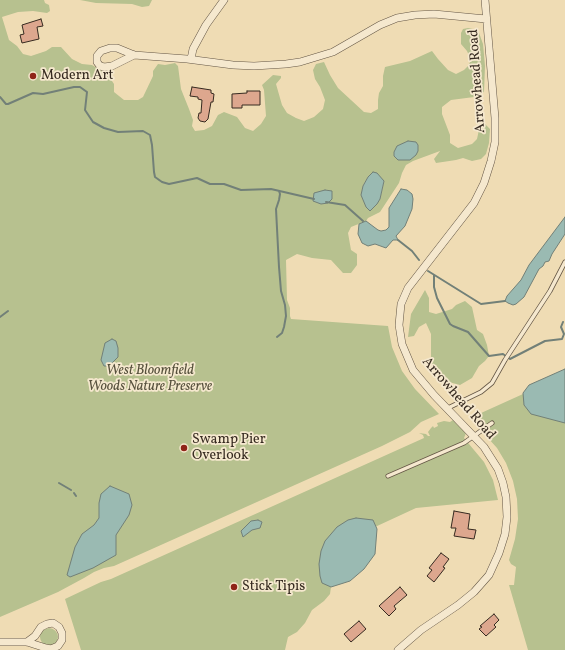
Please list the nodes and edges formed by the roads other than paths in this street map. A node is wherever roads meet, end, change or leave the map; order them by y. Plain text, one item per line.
1 (224, 0) edge
2 (485, 0) edge
3 (486, 19) junction
4 (134, 55) junction
5 (191, 59) junction
6 (565, 262) edge
7 (448, 408) junction
8 (492, 423) dead end
9 (474, 436) junction
10 (388, 476) dead end
11 (0, 642) edge
12 (27, 642) junction
13 (398, 650) edge

1 - 5 street
2 - 3 street, Arrowhead Road
3 - 5 street
3 - 7 street, Arrowhead Road
4 - 4 street
4 - 5 street
6 - 7 lane
7 - 9 street, Arrowhead Road
8 - 9 lane
9 - 10 lane
9 - 13 street, Arrowhead Road
11 - 12 street
12 - 12 street

